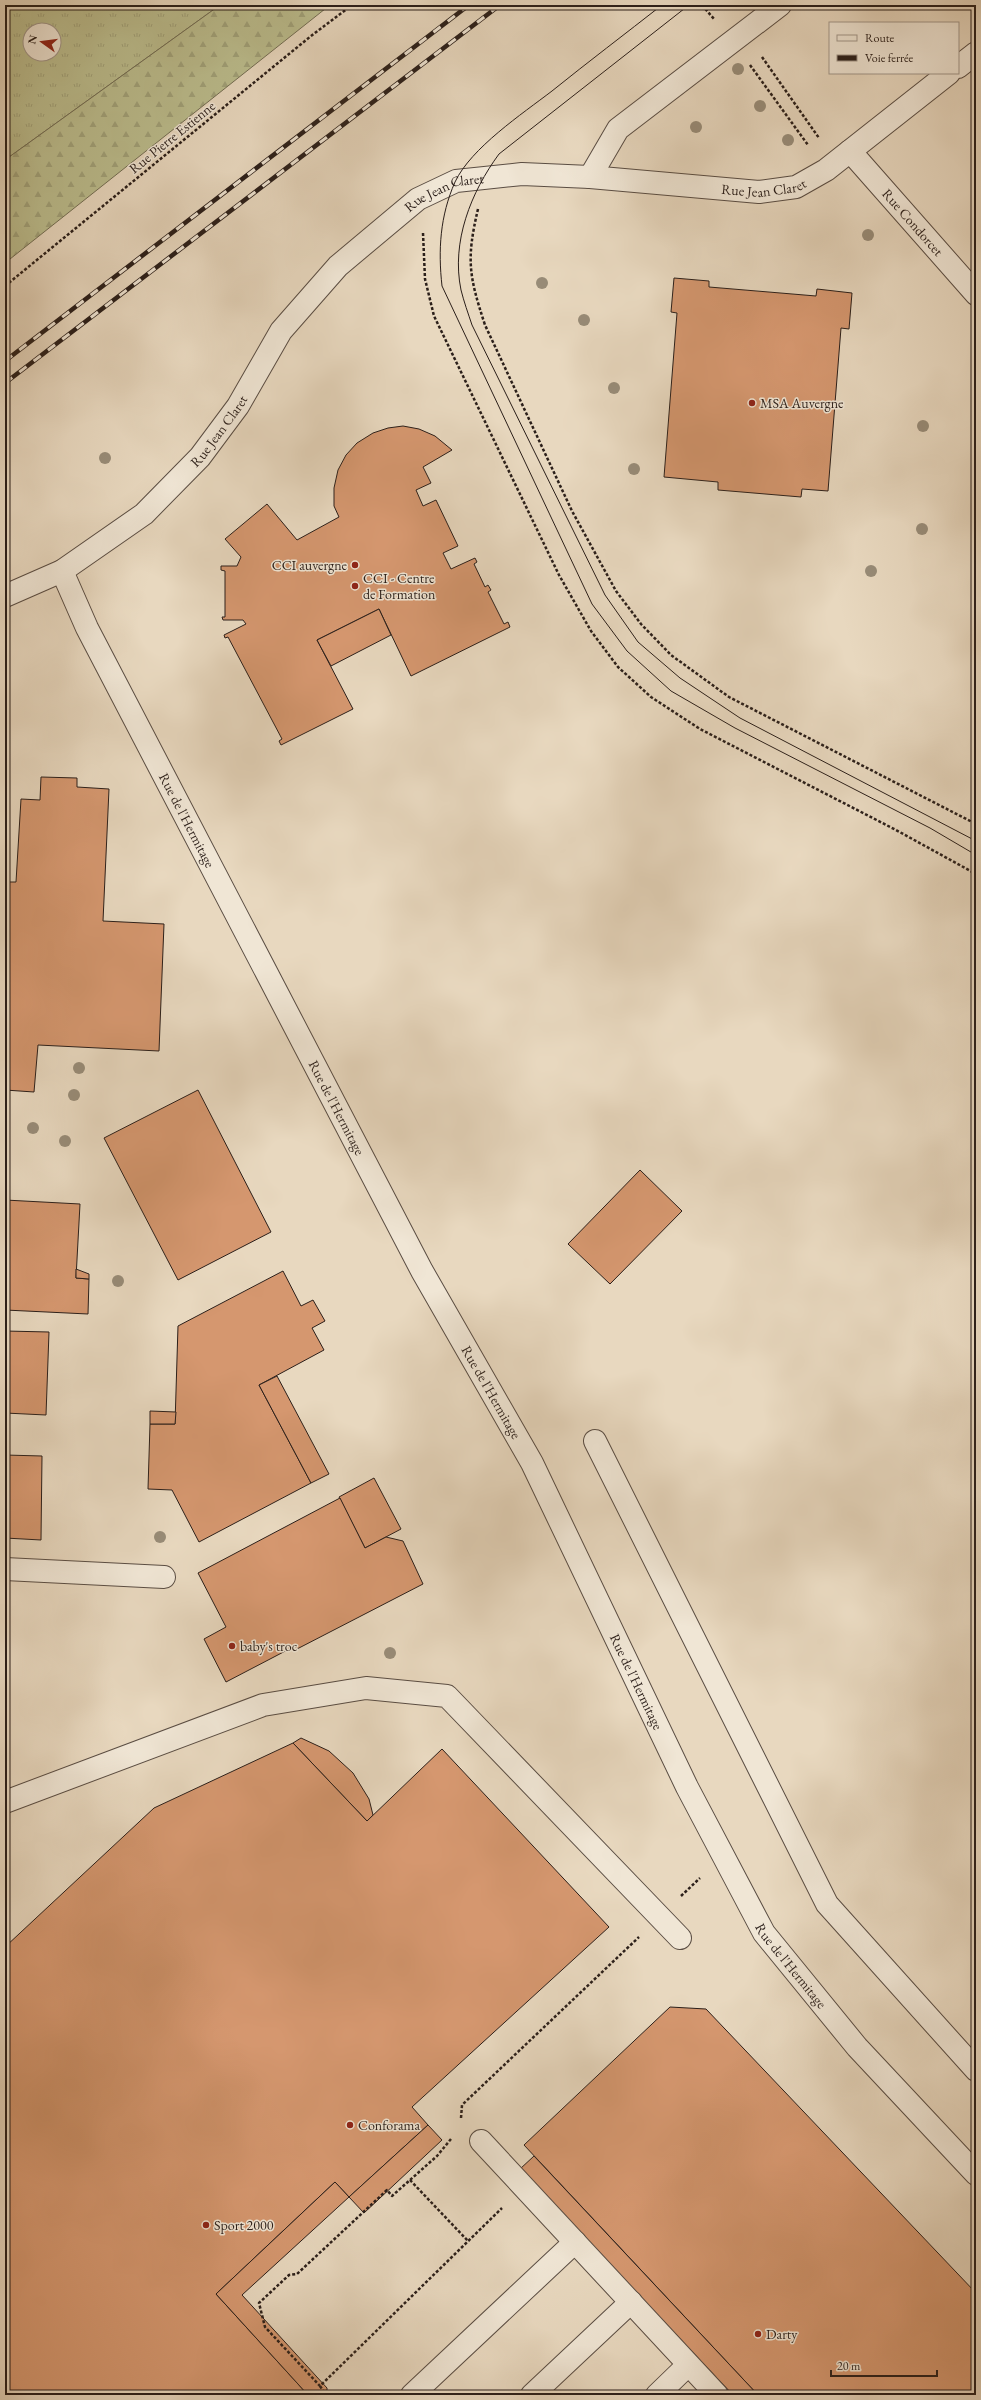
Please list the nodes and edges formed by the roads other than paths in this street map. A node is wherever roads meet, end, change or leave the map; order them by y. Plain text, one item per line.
1 (780, 5) edge
2 (976, 53) edge
3 (959, 66) edge
4 (948, 74) edge
5 (850, 151) junction
6 (590, 177) junction
7 (976, 294) edge
8 (62, 571) junction
9 (5, 596) edge
10 (595, 1440) dead end
11 (5, 1568) edge
12 (164, 1577) dead end
13 (5, 1802) edge
14 (680, 1938) dead end
15 (976, 2070) edge
16 (481, 2141) dead end
17 (976, 2174) edge
18 (575, 2242) junction
19 (631, 2302) junction
20 (688, 2365) junction
21 (412, 2395) edge
22 (532, 2395) edge
23 (657, 2395) edge
24 (717, 2395) edge

1 - 6 street
2 - 3 street
4 - 5 street, Rue Jean Claret
5 - 6 street, Rue Jean Claret
5 - 7 street, Rue Condorcet
6 - 8 street, Rue Jean Claret
8 - 9 street, Rue Jean Claret
8 - 17 street, Rue de l'Hermitage
10 - 15 street
11 - 12 street
13 - 14 street
16 - 18 street
18 - 19 street
18 - 21 street
19 - 20 street
19 - 22 street
20 - 23 street
20 - 24 street

